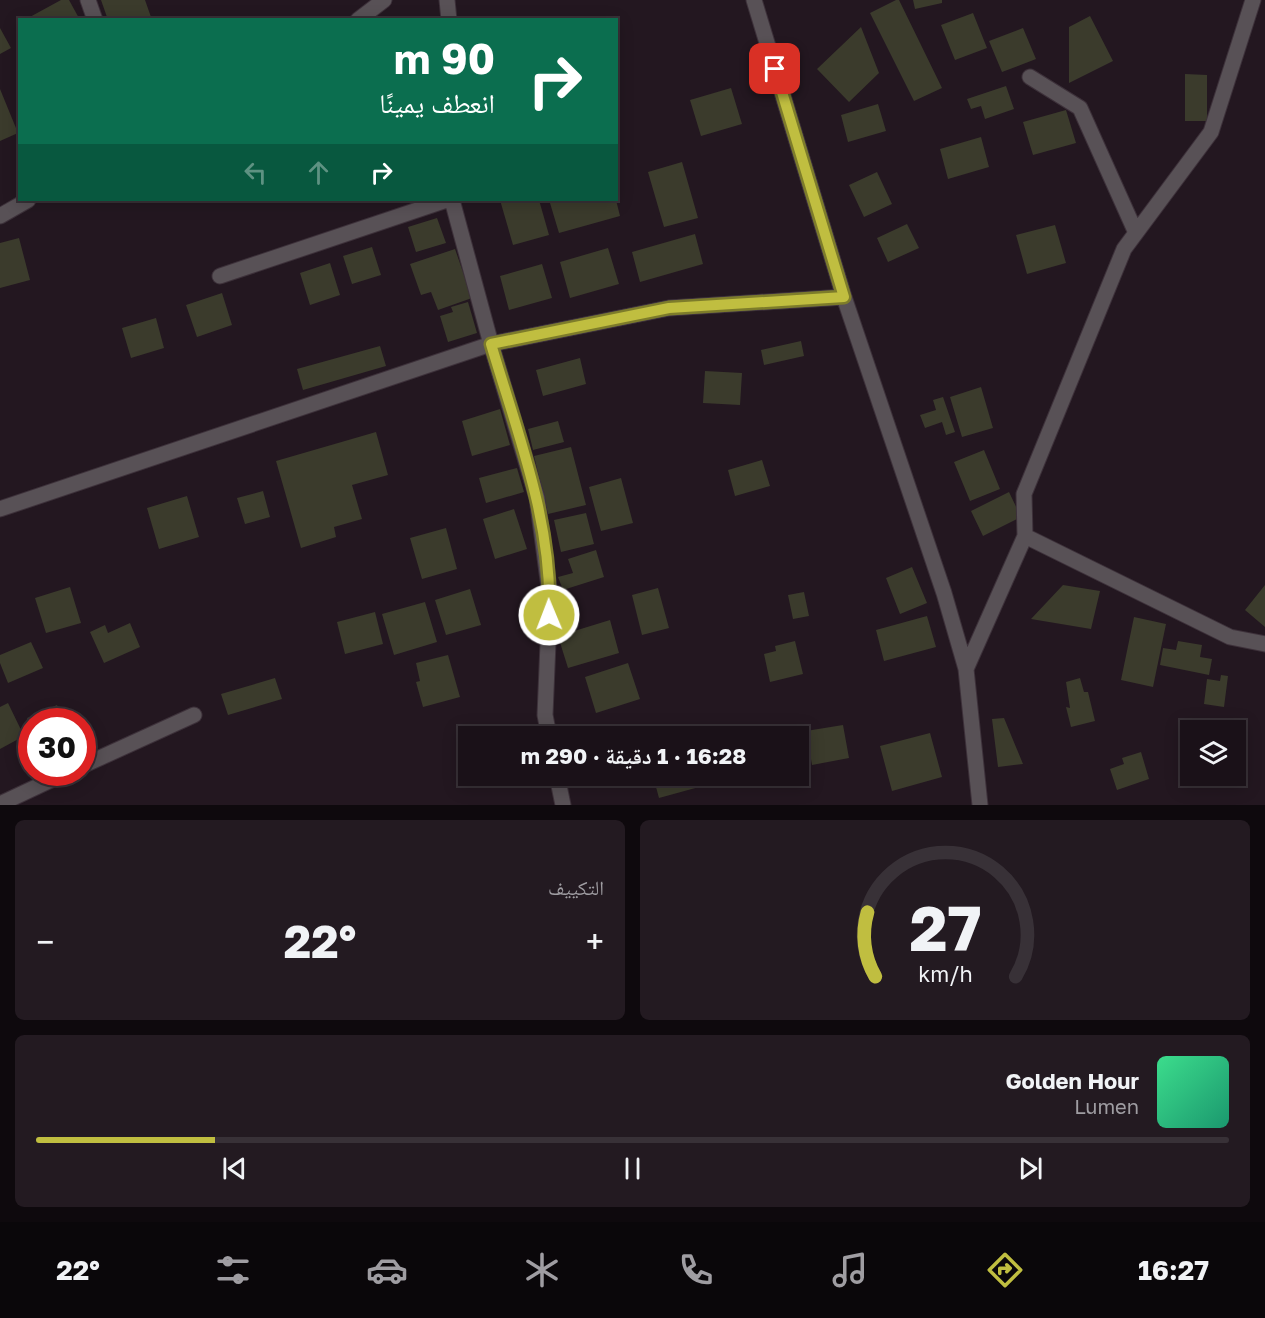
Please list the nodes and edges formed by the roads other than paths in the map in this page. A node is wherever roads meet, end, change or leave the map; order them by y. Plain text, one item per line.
1 (88, 0) edge
2 (384, 0) edge
3 (447, 0) edge
4 (754, 0) edge
5 (1253, 0) edge
6 (94, 18) edge
7 (361, 18) edge
8 (449, 18) edge
9 (1030, 77) dead end
10 (26, 201) edge
11 (447, 201) edge
12 (450, 201) edge
13 (0, 216) edge
14 (1136, 233) junction
15 (220, 276) dead end
16 (844, 297) junction
17 (491, 344) junction
18 (0, 509) edge
19 (1025, 536) junction
20 (1265, 644) edge
21 (966, 669) junction
22 (194, 715) dead end
23 (547, 726) edge
24 (96, 760) edge
25 (38, 786) edge
26 (559, 786) edge
27 (0, 804) edge
28 (562, 805) edge
29 (980, 805) edge

1 - 6 street
2 - 7 street
3 - 8 street
4 - 16 street
5 - 14 street
9 - 14 street
10 - 13 street
11 - 15 street
12 - 17 street
14 - 19 street
16 - 17 street
16 - 21 street
17 - 18 street
17 - 23 street
19 - 20 street
19 - 21 street
21 - 29 street
22 - 24 street
25 - 27 street
26 - 28 street

